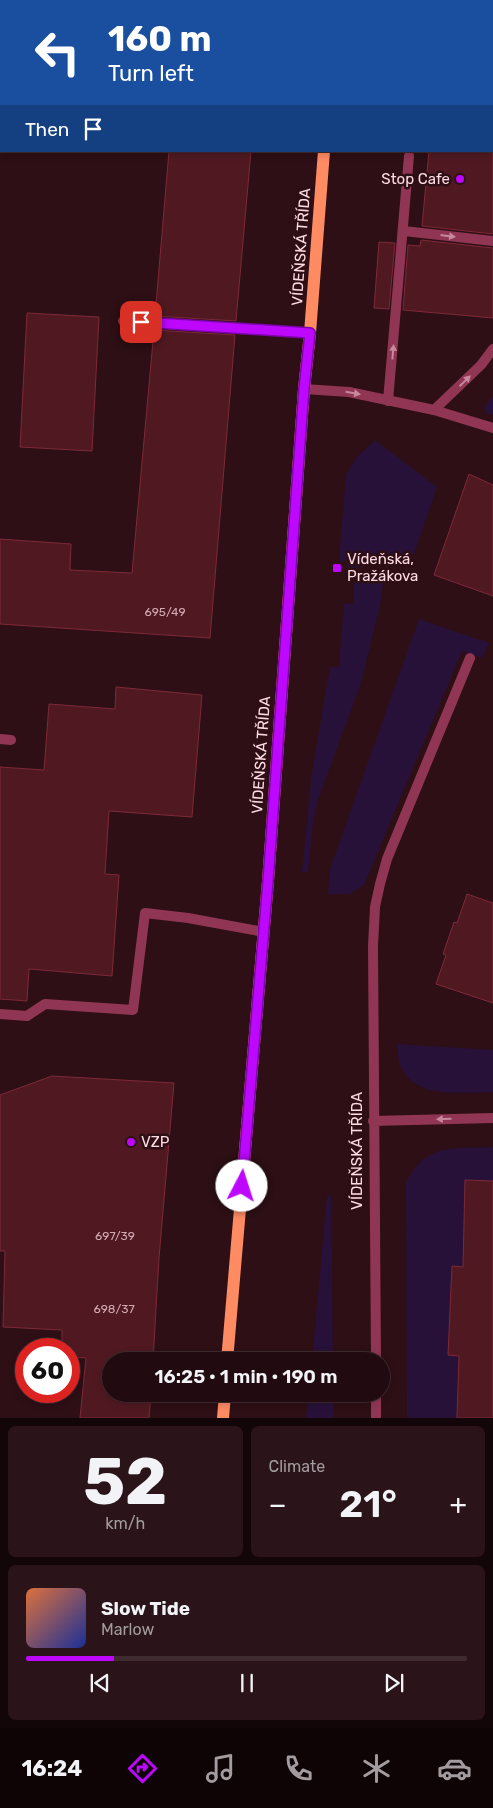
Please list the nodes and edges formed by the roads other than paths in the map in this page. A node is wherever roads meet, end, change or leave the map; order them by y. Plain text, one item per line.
1 (324, 152) edge
2 (410, 156) dead end
3 (404, 231) junction
4 (493, 242) edge
5 (123, 321) dead end
6 (310, 333) junction
7 (493, 349) edge
8 (304, 389) junction
9 (388, 401) junction
10 (434, 410) junction
11 (493, 428) edge
12 (470, 658) dead end
13 (0, 740) edge
14 (11, 740) dead end
15 (264, 932) junction
16 (0, 1014) edge
17 (493, 1118) edge
18 (373, 1121) junction
19 (229, 1352) edge
20 (376, 1352) edge
21 (224, 1402) edge
22 (376, 1402) edge
23 (223, 1418) edge
24 (376, 1418) edge

1 - 6 main road, VÍDEŇSKÁ TŘÍDA
2 - 3 street
3 -> 4 street
9 -> 3 street
5 - 6 street
6 - 8 main road, VÍDEŇSKÁ TŘÍDA
10 -> 7 street
8 -> 9 street
8 - 15 main road, VÍDEŇSKÁ TŘÍDA
9 - 10 street
10 - 11 street
12 - 18 street, VÍDEŇSKÁ TŘÍDA
13 - 14 street
15 - 16 street
15 - 19 main road, VÍDEŇSKÁ TŘÍDA
17 -> 18 street
18 - 20 street, VÍDEŇSKÁ TŘÍDA
21 - 23 main road
22 - 24 street

